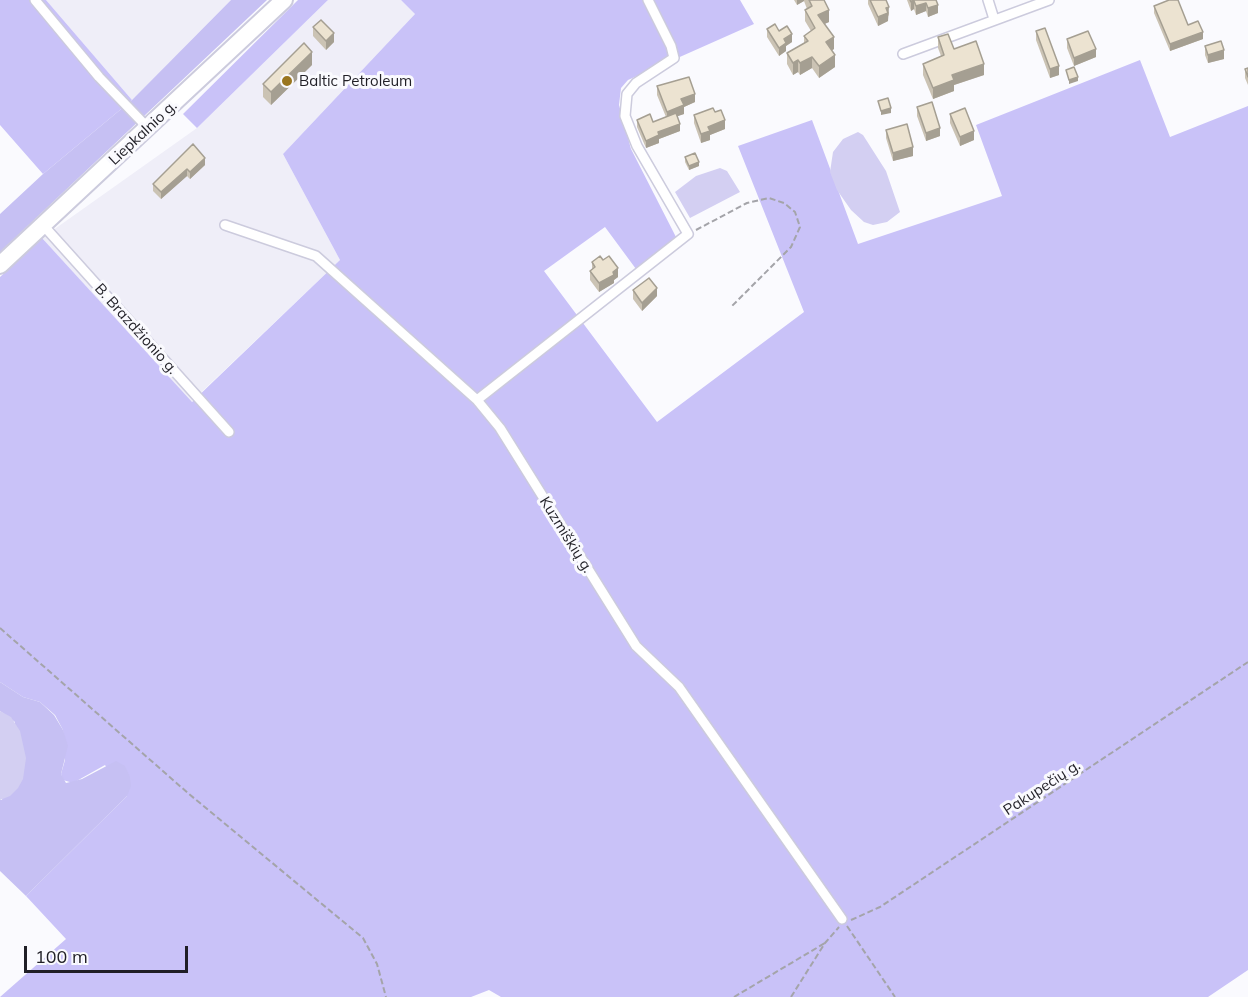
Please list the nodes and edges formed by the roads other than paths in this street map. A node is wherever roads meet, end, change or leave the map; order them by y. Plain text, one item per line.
1 (35, 0) edge
2 (284, 0) edge
3 (648, 0) edge
4 (988, 0) edge
5 (1049, 0) edge
6 (994, 19) junction
7 (903, 54) dead end
8 (148, 128) junction
9 (43, 225) junction
10 (225, 225) dead end
11 (0, 265) edge
12 (477, 400) junction
13 (229, 432) dead end
14 (843, 919) road end

1 - 8 street
2 - 8 highway, Liepkalnio g.
3 - 12 street
4 - 6 street
5 - 6 street
6 - 7 street
8 - 9 highway, Liepkalnio g.
9 - 11 highway, Liepkalnio g.
9 - 13 street, B. Brazdžionio g.
10 - 12 street, Kuzmiškių g.
12 - 14 street, Kuzmiškių g.

